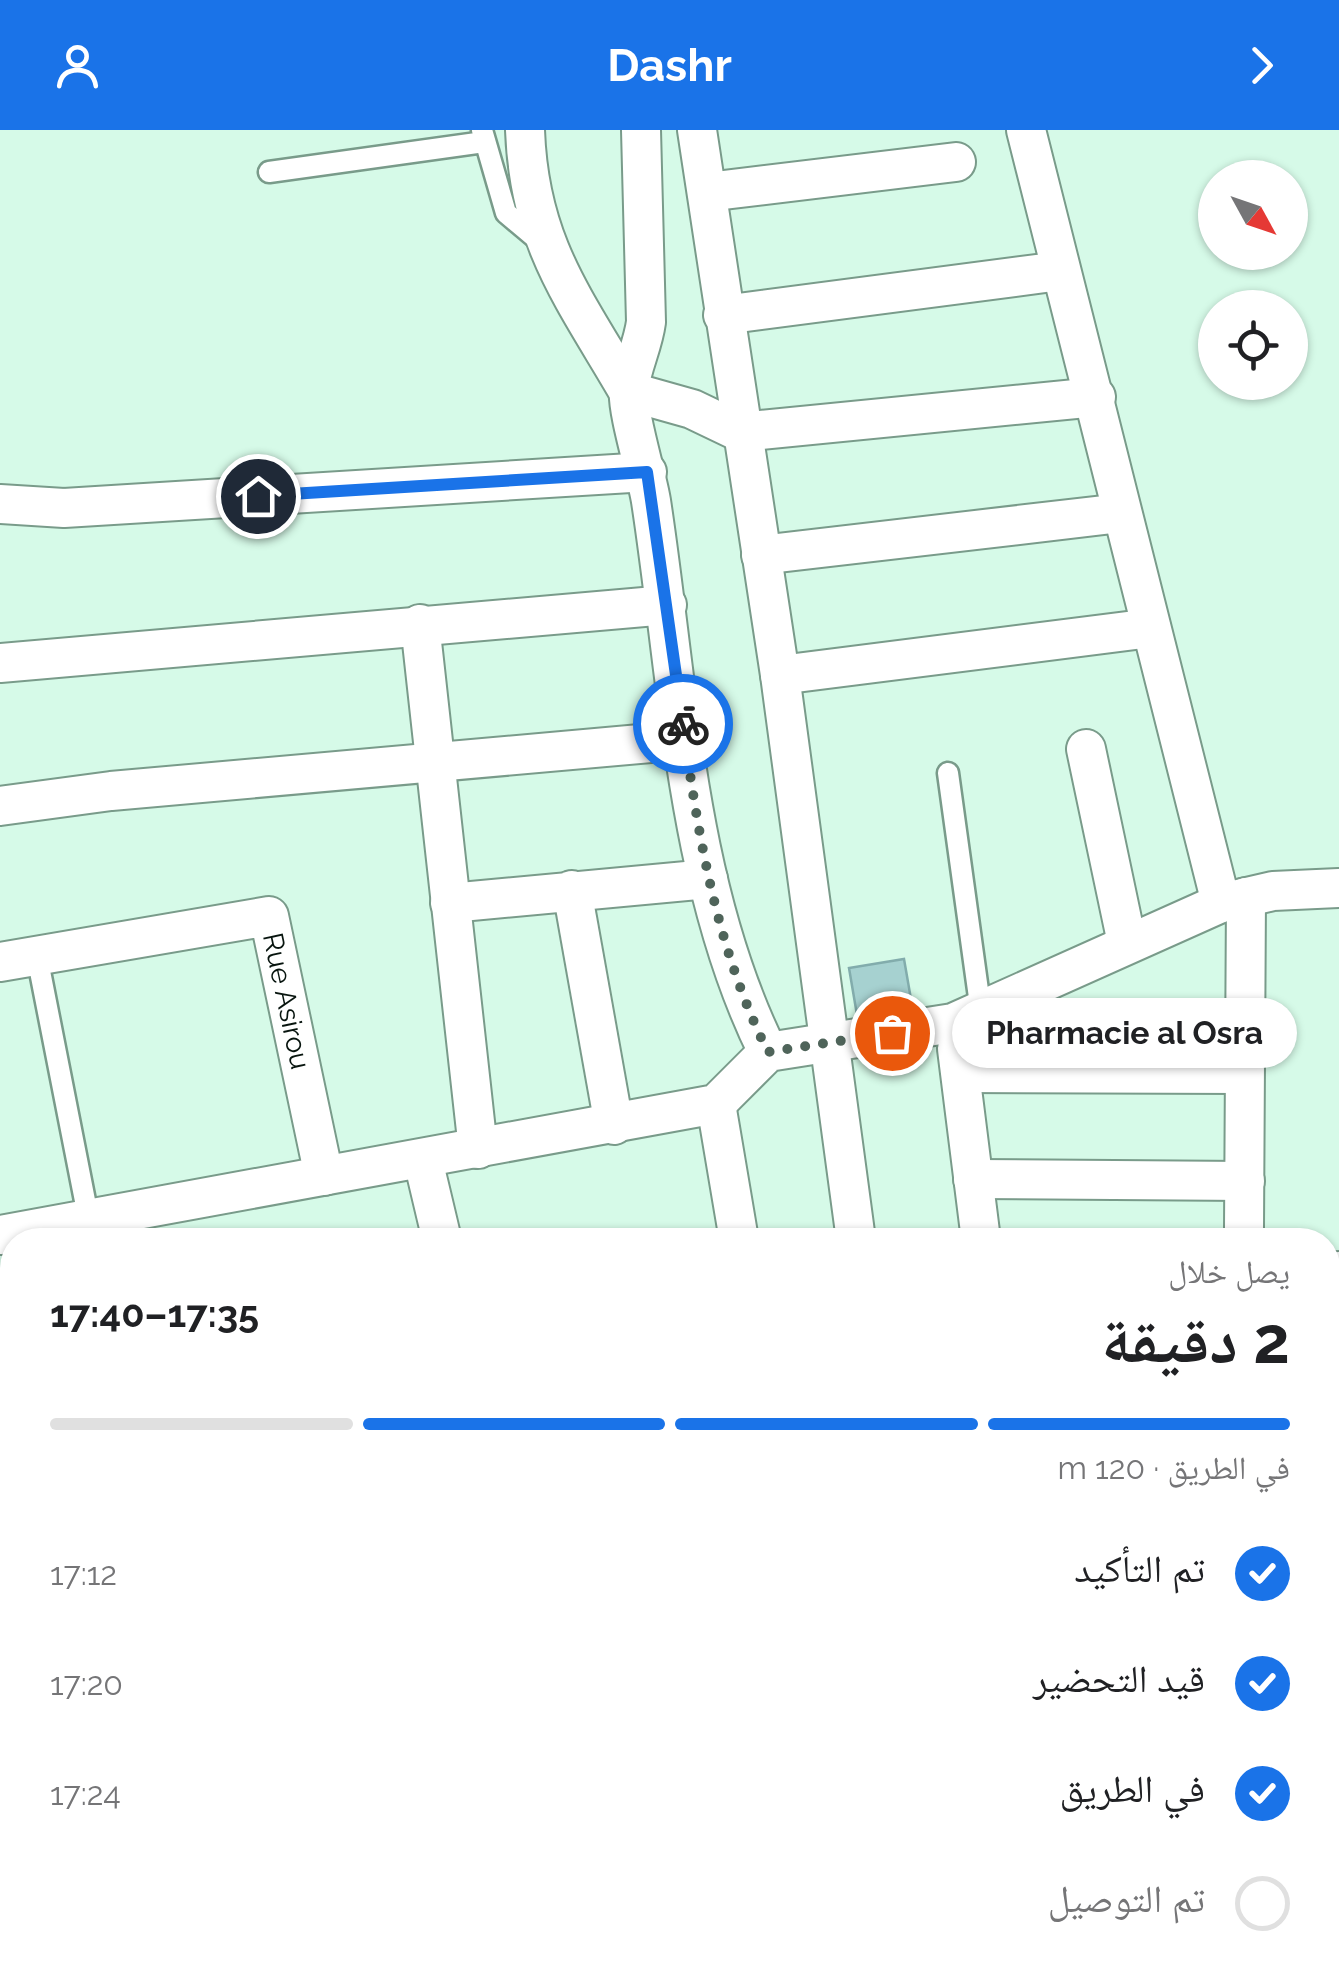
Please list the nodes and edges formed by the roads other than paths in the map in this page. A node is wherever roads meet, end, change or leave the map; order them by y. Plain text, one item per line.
1 (525, 130) edge
2 (641, 130) edge
3 (698, 130) edge
4 (1028, 133) edge
5 (483, 136) edge
6 (956, 162) dead end
7 (269, 172) dead end
8 (707, 192) junction
9 (544, 246) junction
10 (1060, 272) junction
11 (723, 315) junction
12 (628, 391) junction
13 (1096, 397) junction
14 (740, 432) junction
15 (647, 472) junction
16 (0, 504) edge
17 (1121, 513) junction
18 (761, 556) junction
19 (667, 605) junction
20 (420, 624) junction
21 (1151, 628) junction
22 (0, 663) edge
23 (780, 675) junction
24 (685, 740) junction
25 (1086, 748) dead end
26 (436, 762) junction
27 (948, 773) dead end
28 (0, 806) edge
29 (708, 879) junction
30 (1339, 888) edge
31 (572, 890) junction
32 (1234, 900) junction
33 (450, 903) junction
34 (1127, 943) junction
35 (18, 959) edge
36 (967, 1017) junction
37 (831, 1043) junction
38 (768, 1052) junction
39 (962, 1072) junction
40 (1244, 1074) junction
41 (716, 1104) junction
42 (614, 1125) junction
43 (478, 1148) junction
44 (423, 1160) junction
45 (324, 1176) junction
46 (972, 1179) junction
47 (1244, 1181) junction
48 (104, 1223) edge
49 (61, 1228) edge
50 (439, 1228) edge
51 (737, 1228) edge
52 (854, 1228) edge
53 (979, 1228) edge
54 (1244, 1228) dead end

1 - 9 street
2 - 12 street
3 - 8 street
4 - 10 street
5 - 7 lane
5 - 9 lane
6 - 8 street
8 - 11 street
9 - 12 street
10 - 11 street
10 - 13 street
11 - 14 street
12 - 14 street
12 - 15 street
13 - 14 street
13 - 17 street
14 - 18 street
15 - 16 street
15 - 19 street
17 - 18 street
17 - 21 street
18 - 23 street
19 - 20 street
19 - 24 street
20 - 22 street
20 - 26 street
21 - 23 street
21 - 32 street
23 - 37 street
24 - 26 street
24 - 29 street
25 - 34 street
26 - 28 street
26 - 33 street
27 - 36 lane
29 - 31 street
29 - 38 street
30 - 32 street
31 - 33 street
31 - 42 street
32 - 34 street
32 - 40 street
33 - 43 street
34 - 36 street
35 - 45 street, Rue Asirou
35 - 48 lane
36 - 37 street
36 - 39 street
37 - 38 street
37 - 52 street
38 - 41 street
39 - 40 street
39 - 46 street
40 - 47 street
41 - 42 street
41 - 51 street
42 - 43 street
43 - 44 street
44 - 45 street
44 - 50 street
45 - 48 street
46 - 47 street
46 - 53 street
47 - 54 street
48 - 49 street

